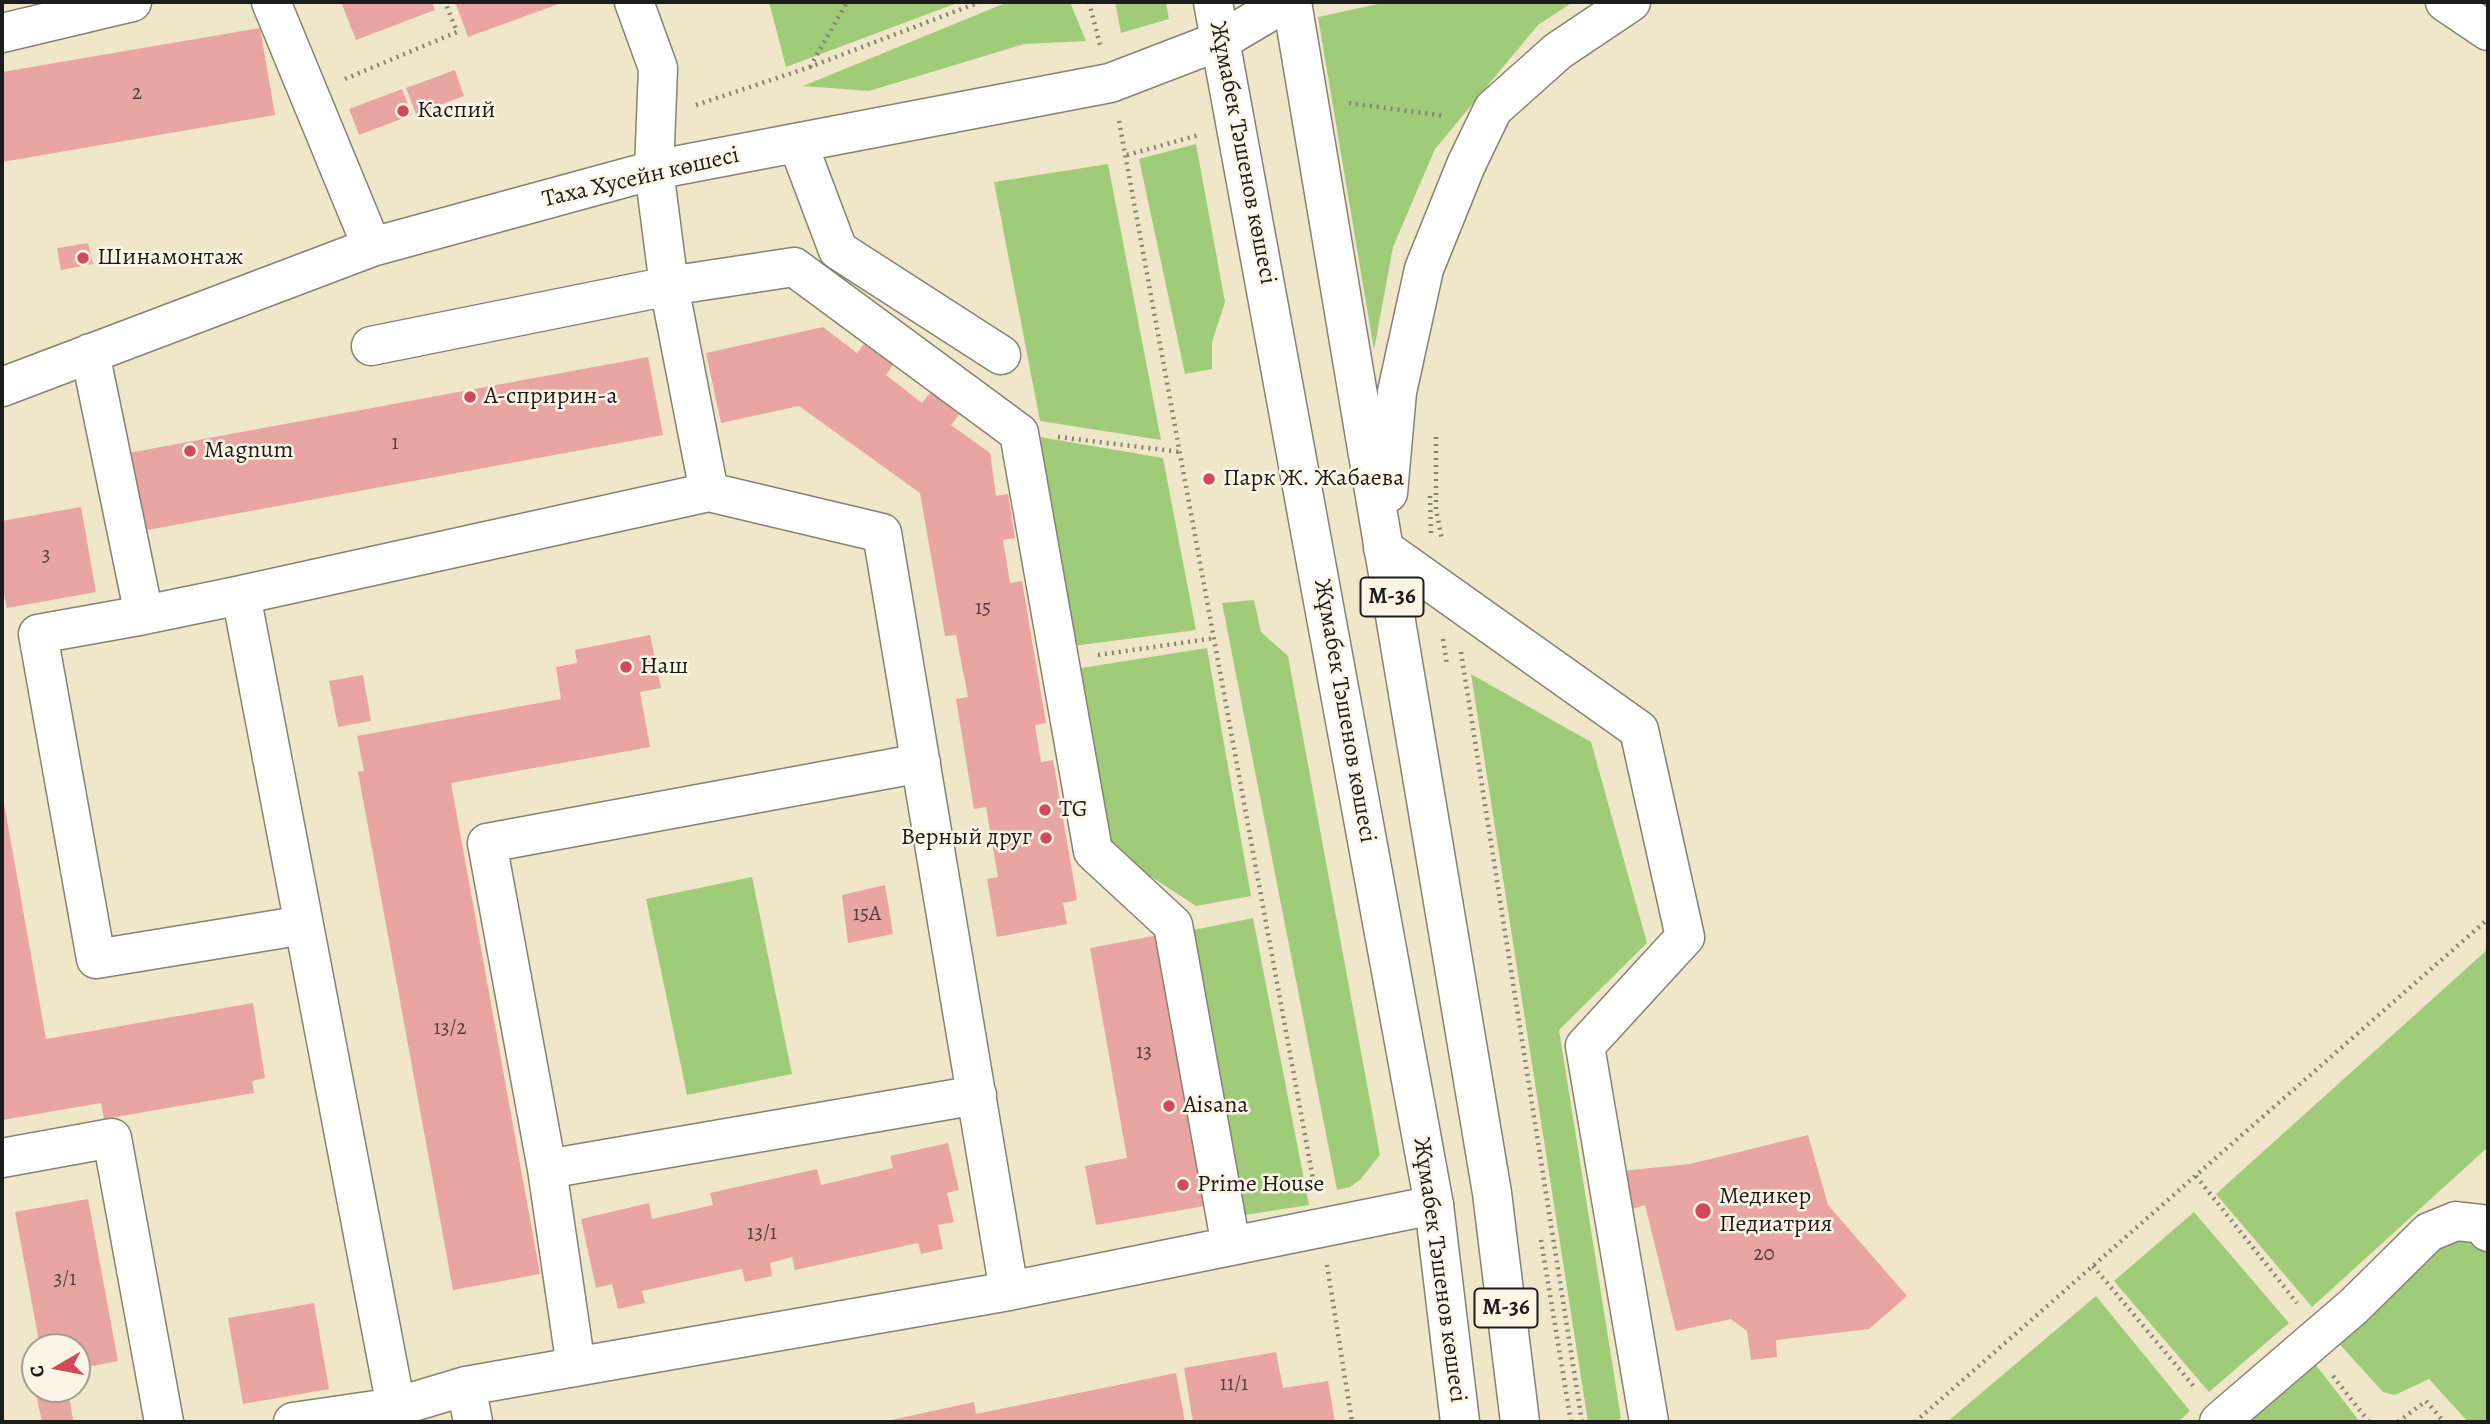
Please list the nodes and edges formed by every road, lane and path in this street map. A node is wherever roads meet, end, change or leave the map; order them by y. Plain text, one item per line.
1 (132, 2) edge
2 (271, 2) edge
3 (445, 2) edge
4 (634, 2) edge
5 (847, 2) edge
6 (980, 2) edge
7 (1089, 2) edge
8 (1213, 2) edge
9 (1286, 2) edge
10 (1292, 2) edge
11 (1631, 2) edge
12 (2445, 2) edge
13 (2488, 31) edge
14 (2, 33) edge
15 (1222, 40) junction
16 (810, 67) junction
17 (1110, 83) junction
18 (309, 95) junction
19 (1345, 103) dead end
20 (655, 118) junction
21 (1487, 121) junction
22 (798, 144) junction
23 (654, 170) junction
24 (372, 247) junction
25 (669, 286) junction
26 (371, 346) dead end
27 (90, 353) junction
28 (1001, 355) dead end
29 (2, 387) edge
30 (1431, 428) dead end
31 (1019, 433) junction
32 (1181, 452) junction
33 (1429, 487) dead end
34 (709, 492) junction
35 (1384, 548) junction
36 (1443, 590) junction
37 (241, 595) junction
38 (144, 615) junction
39 (1215, 638) junction
40 (1059, 660) junction
41 (1447, 666) dead end
42 (921, 763) junction
43 (2488, 919) edge
44 (303, 925) junction
45 (976, 1095) junction
46 (2, 1158) edge
47 (547, 1169) junction
48 (2196, 1176) junction
49 (1434, 1205) junction
50 (1322, 1228) junction
51 (1539, 1230) dead end
52 (2488, 1232) edge
53 (1231, 1246) junction
54 (2094, 1266) junction
55 (1009, 1291) junction
56 (2315, 1340) junction
57 (576, 1367) junction
58 (469, 1404) edge
59 (396, 1407) junction
60 (2220, 1421) edge
61 (164, 1422) edge
62 (293, 1422) edge
63 (1352, 1422) edge
64 (1460, 1422) edge
65 (1520, 1422) edge
66 (1571, 1422) edge
67 (1582, 1422) edge
68 (1649, 1422) edge
69 (1915, 1422) edge
70 (2369, 1422) edge
71 (2399, 1422) edge
72 (2444, 1422) edge

1 - 14 main road
2 - 18 main road
3 - 18 path
4 - 20 main road
5 - 16 path
6 - 16 path
7 - 17 path
8 - 15 main road, Жұмабек Тәшенов көшесі / M-36
9 - 15 main road, Таха Хусейн көшесі
10 - 35 main road, M-36
11 - 21 main road
12 - 13 main road
15 - 17 main road, Таха Хусейн көшесі
15 - 49 main road, Жұмабек Тәшенов көшесі / M-36
16 - 20 path
17 - 22 main road, Таха Хусейн көшесі
17 - 32 path
18 - 24 main road
19 - 21 path
20 - 23 main road
21 - 35 main road
22 - 23 main road, Таха Хусейн көшесі
22 - 28 main road
23 - 24 main road, Таха Хусейн көшесі
23 - 25 main road
24 - 27 main road, Таха Хусейн көшесі
25 - 26 main road
25 - 31 main road
25 - 34 main road
27 - 29 main road, Таха Хусейн көшесі
27 - 38 main road
30 - 36 path
31 - 32 path
31 - 40 main road
32 - 39 path
33 - 36 path
34 - 37 main road
34 - 42 main road
35 - 36 main road
35 - 65 main road, M-36
36 - 41 path
36 - 67 path
36 - 68 main road
37 - 38 main road
37 - 44 main road
38 - 44 main road
39 - 40 path
39 - 50 path
40 - 53 main road
42 - 45 main road
42 - 47 main road
43 - 48 path
44 - 59 main road
45 - 47 main road
45 - 55 main road
46 - 61 main road
47 - 57 main road
48 - 54 path
48 - 56 path
49 - 50 main road
49 - 64 main road, Жұмабек Тәшенов көшесі / M-36
50 - 53 main road
50 - 63 path
51 - 66 path
52 - 56 main road
53 - 55 main road
54 - 60 path
54 - 69 path
55 - 57 main road
56 - 60 main road
56 - 70 path
57 - 58 main road
58 - 59 main road
59 - 62 main road
71 - 72 path

